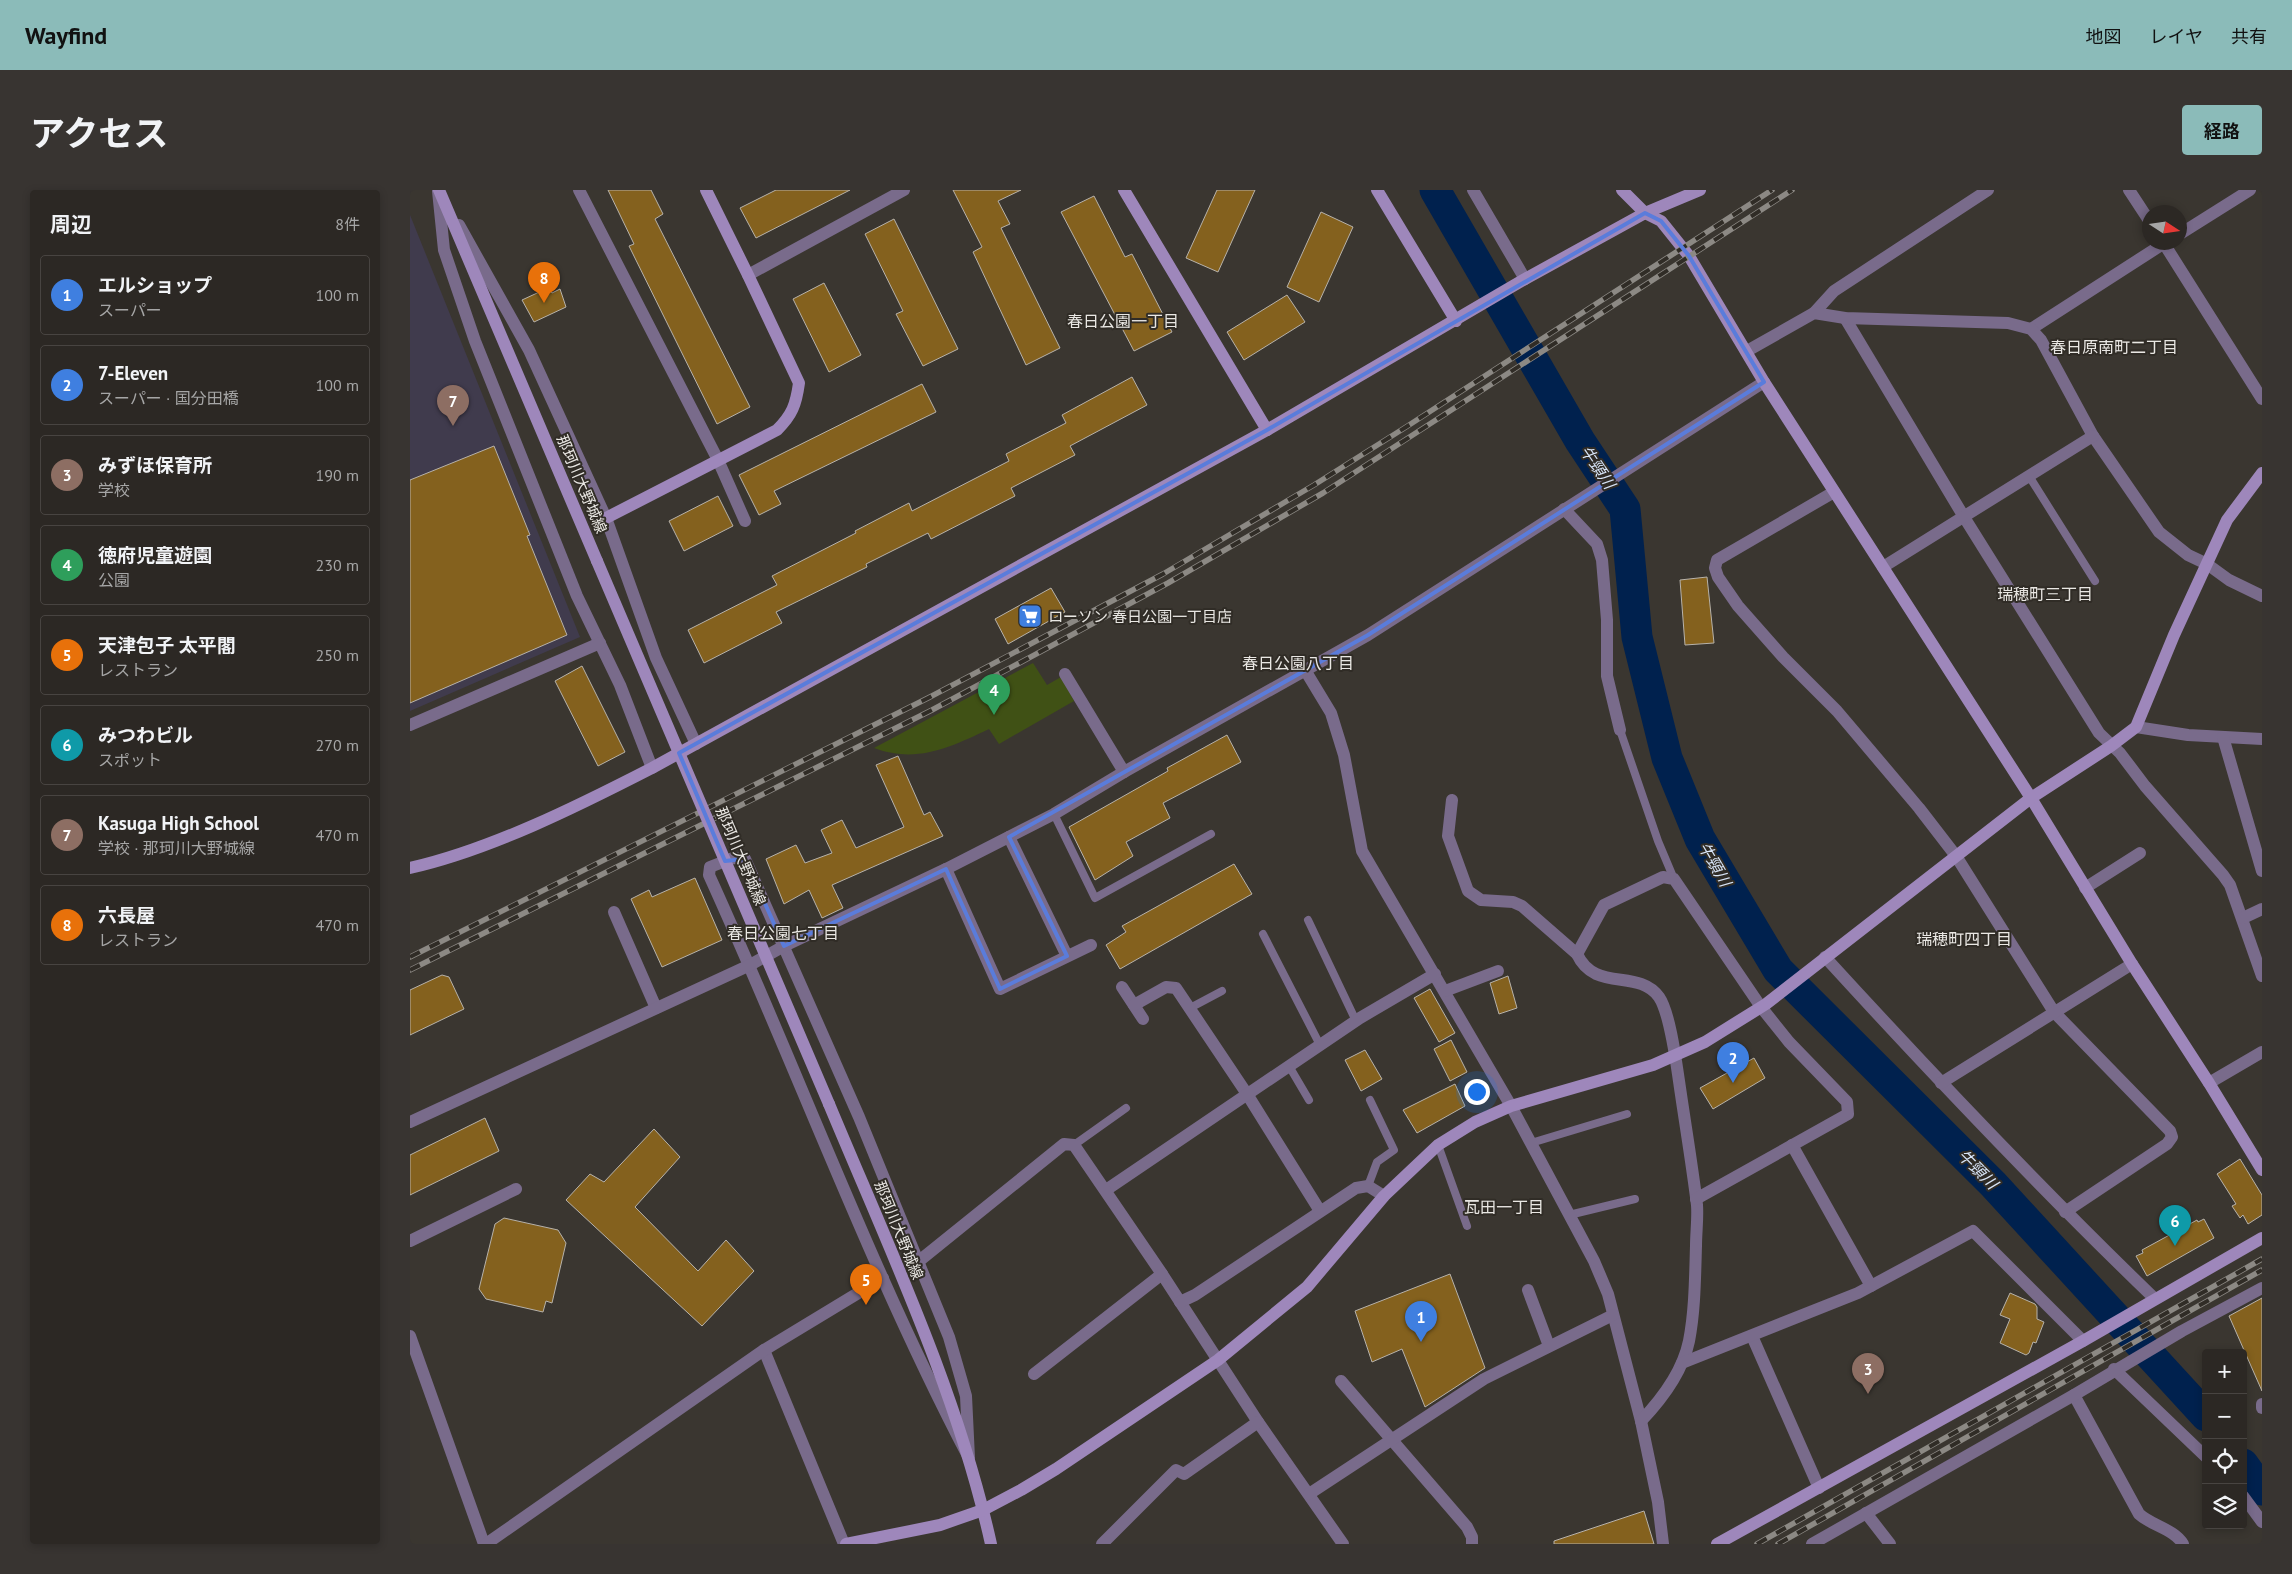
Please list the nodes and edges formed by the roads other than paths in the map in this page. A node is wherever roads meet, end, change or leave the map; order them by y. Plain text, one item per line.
1 (439, 190) edge
2 (579, 190) edge
3 (706, 190) edge
4 (904, 190) edge
5 (1124, 190) edge
6 (1377, 190) edge
7 (1473, 190) edge
8 (1622, 190) edge
9 (1700, 190) edge
10 (1988, 190) edge
11 (2129, 190) edge
12 (2250, 190) edge
13 (2142, 210) edge
14 (1645, 213) junction
15 (2187, 230) edge
16 (2154, 250) edge
17 (2169, 250) edge
18 (748, 274) junction
19 (1524, 279) junction
20 (1814, 313) junction
21 (1845, 318) junction
22 (1456, 321) junction
23 (2031, 329) junction
24 (1747, 351) junction
25 (1764, 382) junction
26 (2262, 399) edge
27 (1267, 430) junction
28 (2093, 436) junction
29 (718, 460) junction
30 (2262, 473) edge
31 (2029, 476) junction
32 (1834, 492) junction
33 (1564, 509) junction
34 (1964, 517) junction
35 (606, 518) junction
36 (745, 521) dead end
37 (2207, 564) junction
38 (1883, 567) junction
39 (2095, 581) dead end
40 (2262, 596) edge
41 (600, 643) junction
42 (1305, 670) junction
43 (1065, 674) dead end
44 (410, 725) edge
45 (2136, 727) junction
46 (1620, 730) joint
47 (2223, 738) junction
48 (2262, 739) edge
49 (696, 744) junction
50 (2111, 746) junction
51 (652, 768) junction
52 (1124, 772) junction
53 (2031, 798) junction
54 (1452, 800) dead end
55 (1054, 814) junction
56 (1211, 834) dead end
57 (1009, 837) junction
58 (2140, 854) dead end
59 (1956, 856) junction
60 (410, 868) edge
61 (946, 869) junction
62 (2262, 871) edge
63 (1674, 879) junction
64 (2085, 888) junction
65 (2262, 909) edge
66 (614, 912) dead end
67 (2243, 918) junction
68 (1308, 920) dead end
69 (1263, 934) dead end
70 (1091, 945) dead end
71 (784, 946) junction
72 (1577, 954) junction
73 (1067, 956) junction
74 (1825, 957) junction
75 (2132, 964) junction
76 (750, 965) junction
77 (1498, 971) dead end
78 (1435, 974) junction
79 (2262, 976) edge
80 (1122, 987) dead end
81 (1445, 991) junction
82 (1222, 992) dead end
83 (1134, 1005) junction
84 (1763, 1005) junction
85 (656, 1008) junction
86 (1190, 1008) junction
87 (2054, 1012) junction
88 (1143, 1018) dead end
89 (1356, 1021) junction
90 (1320, 1045) junction
91 (2262, 1052) edge
92 (1675, 1056) junction
93 (1289, 1066) junction
94 (1941, 1083) junction
95 (2209, 1083) junction
96 (1247, 1094) junction
97 (1309, 1100) dead end
98 (1370, 1100) dead end
99 (1511, 1106) junction
100 (1126, 1108) dead end
101 (1627, 1114) dead end
102 (410, 1122) edge
103 (1531, 1143) junction
104 (1074, 1145) junction
105 (1438, 1145) junction
106 (1792, 1145) junction
107 (2262, 1170) edge
108 (1368, 1186) junction
109 (516, 1189) dead end
110 (1106, 1190) junction
111 (1384, 1196) junction
112 (1635, 1199) dead end
113 (1696, 1199) junction
114 (1320, 1211) junction
115 (2065, 1212) junction
116 (1569, 1215) junction
117 (1467, 1226) dead end
118 (2262, 1238) edge
119 (410, 1241) edge
120 (919, 1261) junction
121 (1162, 1274) junction
122 (883, 1278) junction
123 (1871, 1286) junction
124 (2262, 1288) edge
125 (1528, 1290) dead end
126 (2154, 1298) junction
127 (1180, 1302) junction
128 (1613, 1314) junction
129 (410, 1336) edge
130 (1752, 1336) junction
131 (2083, 1341) junction
132 (1549, 1346) junction
133 (764, 1350) junction
134 (1218, 1360) junction
135 (1682, 1364) junction
136 (2114, 1369) junction
137 (1034, 1374) dead end
138 (1341, 1381) dead end
139 (2074, 1395) junction
140 (2262, 1404) edge
141 (2262, 1408) edge
142 (1641, 1420) junction
143 (1258, 1422) junction
144 (1390, 1440) junction
145 (2202, 1452) edge
146 (969, 1458) junction
147 (1818, 1488) junction
148 (1309, 1494) junction
149 (2247, 1501) edge
150 (983, 1510) junction
151 (1866, 1513) junction
152 (2262, 1522) edge
153 (485, 1544) edge
154 (845, 1544) edge
155 (991, 1544) edge
156 (1102, 1544) edge
157 (1342, 1544) edge
158 (1472, 1544) edge
159 (1663, 1544) edge
160 (1717, 1544) edge
161 (1812, 1544) edge
162 (1890, 1544) edge
163 (2183, 1544) edge

1 - 35 street
1 - 41 street
1 - 146 street, 那珂川大野城線, bridge
2 - 29 street
3 - 18 street
4 - 18 street
5 - 27 street
6 - 22 street
7 - 19 street
8 - 14 street
9 - 14 street
10 - 20 street
11 - 13 street
12 - 15 street
14 - 19 street
14 - 24 street
16 - 23 street
17 - 26 street
18 - 29 street
19 - 22 street
20 - 21 street
20 - 24 street
21 - 23 street
21 - 34 street
22 - 27 street
23 - 28 street
24 - 25 street
25 - 32 street
25 - 33 street
27 - 49 street
28 - 31 street
28 - 37 street
29 - 35 street
29 - 36 street
30 - 37 street
31 - 34 street
31 - 39 lane
32 - 38 street
32 - 59 street
33 - 42 street
33 - 46 street
34 - 38 street
34 - 50 street
35 - 49 street
37 - 40 street
37 - 45 street
38 - 53 street
41 - 44 street
41 - 51 street
42 - 52 street
42 - 78 street
43 - 52 street
45 - 47 street
45 - 50 street
46 - 63 lane
47 - 48 street
47 - 62 street
49 - 51 street
50 - 53 street
50 - 67 street
51 - 60 street
52 - 55 street
53 - 59 street
53 - 64 street
54 - 72 street
55 - 56 lane
55 - 57 street
57 - 61 street
57 - 73 street
58 - 64 street
59 - 74 street
59 - 87 street
61 - 71 street
61 - 73 street
63 - 72 street
63 - 84 street
64 - 75 street
65 - 67 street
66 - 85 street
67 - 79 street
68 - 89 lane
69 - 90 lane
70 - 73 street
71 - 76 street
71 - 76 street
71 - 120 street
72 - 92 street
74 - 84 street
74 - 94 street
75 - 87 street
75 - 95 street
76 - 85 street
76 - 122 street
77 - 81 street
78 - 81 street
78 - 89 street
80 - 83 street
81 - 99 street
82 - 86 lane
83 - 86 street
83 - 88 street
84 - 92 street
84 - 106 street
85 - 102 street
86 - 96 street
87 - 94 street
87 - 115 street
89 - 90 street
90 - 93 street
91 - 95 street
92 - 99 street
92 - 113 street
93 - 96 street
93 - 97 lane
94 - 115 street
95 - 107 street
96 - 110 street
96 - 114 street
98 - 108 lane
99 - 103 street
99 - 105 street
100 - 104 lane
101 - 103 lane
103 - 116 street
104 - 110 street
104 - 120 street
105 - 111 street
105 - 117 lane
106 - 113 street
106 - 123 street
108 - 111 street
108 - 114 street
109 - 119 street
110 - 121 street
111 - 134 street
112 - 116 lane
113 - 135 street
114 - 127 street
115 - 126 street
116 - 128 street
118 - 126 street
120 - 146 street
121 - 127 street
121 - 137 street
122 - 133 street
122 - 146 street
123 - 130 street
123 - 131 street
124 - 136 street
125 - 132 street
126 - 131 street
127 - 134 street
128 - 132 street
128 - 142 street
129 - 153 street
130 - 135 street
130 - 147 street
131 - 147 street
132 - 144 street
133 - 153 street
133 - 154 street
134 - 143 street
134 - 150 street
135 - 142 street
136 - 139 street
136 - 145 street
138 - 144 street
139 - 151 street
139 - 163 street
140 - 141 street
142 - 159 street
143 - 148 street
143 - 156 street
144 - 148 street
144 - 158 street
146 - 150 street, 那珂川大野城線
147 - 160 street
148 - 157 street
149 - 152 street
150 - 154 street
150 - 155 street, 那珂川大野城線
151 - 161 street
151 - 162 street

